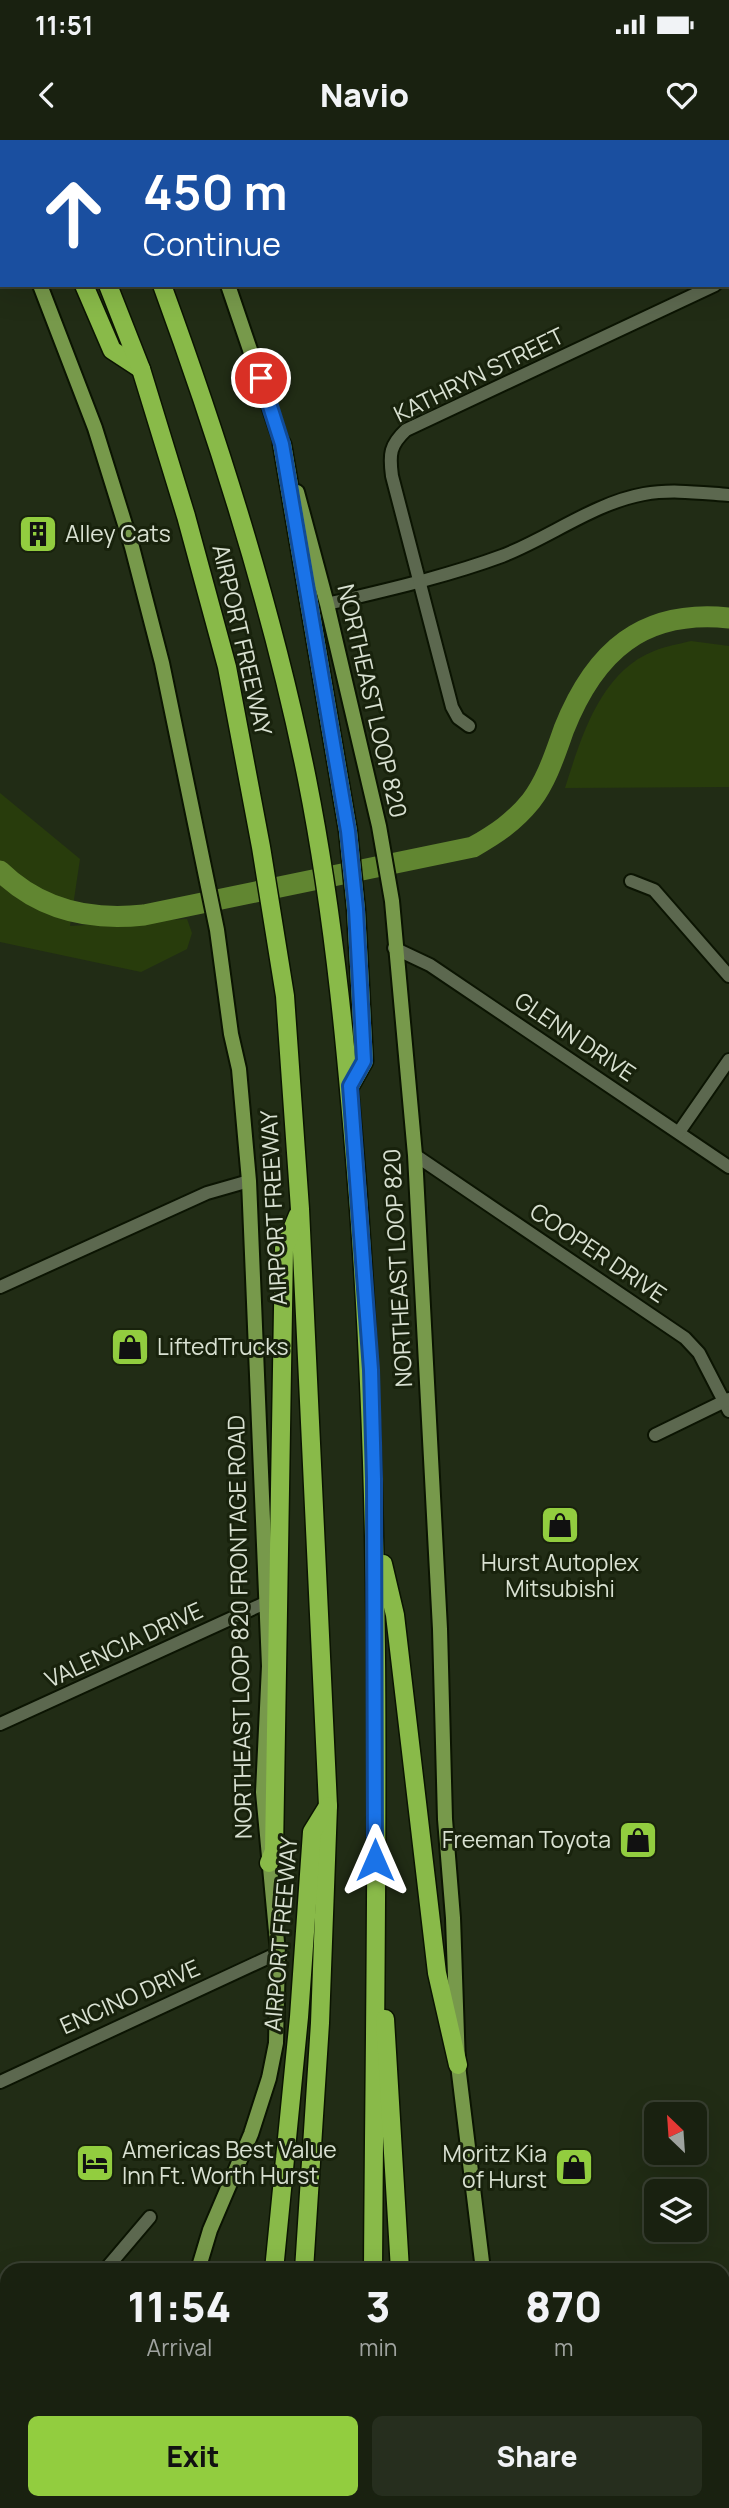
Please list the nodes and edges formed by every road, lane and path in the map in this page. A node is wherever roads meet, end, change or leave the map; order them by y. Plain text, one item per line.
1 (41, 287) edge
2 (85, 287) edge
3 (109, 287) edge
4 (163, 287) edge
5 (229, 287) edge
6 (711, 287) edge
7 (141, 369) junction
8 (282, 444) junction
9 (729, 495) edge
10 (419, 582) junction
11 (327, 604) junction
12 (469, 726) dead end
13 (631, 881) dead end
14 (394, 948) junction
15 (729, 976) edge
16 (729, 1060) edge
17 (350, 1086) junction
18 (679, 1132) junction
19 (415, 1155) junction
20 (729, 1167) edge
21 (249, 1181) junction
22 (300, 1209) junction
23 (0, 1287) edge
24 (728, 1404) edge
25 (655, 1435) dead end
26 (376, 1534) junction
27 (265, 1603) junction
28 (0, 1724) edge
29 (328, 1806) junction
30 (269, 1863) junction
31 (278, 1953) junction
32 (377, 1960) junction
33 (458, 2065) junction
34 (0, 2082) edge
35 (150, 2217) dead end
36 (111, 2263) edge
37 (200, 2263) edge
38 (275, 2263) edge
39 (304, 2263) edge
40 (373, 2263) edge
41 (400, 2263) edge
42 (482, 2263) edge

1 - 21 main road, NORTHEAST LOOP 820 FRONTAGE ROAD
2 - 7 highway
3 - 7 highway, AIRPORT FREEWAY
4 - 17 highway, AIRPORT FREEWAY
5 - 8 main road, NORTHEAST LOOP 820
6 - 10 street, KATHRYN STREET
7 - 22 highway, AIRPORT FREEWAY
8 - 11 main road, NORTHEAST LOOP 820
8 - 17 highway
9 - 10 street
10 - 11 street
10 - 12 street
11 - 14 main road, NORTHEAST LOOP 820
13 - 15 street
14 - 18 street, GLENN DRIVE
14 - 19 main road, NORTHEAST LOOP 820
16 - 18 street
17 - 26 highway, AIRPORT FREEWAY
18 - 20 street, GLENN DRIVE
19 - 24 street, COOPER DRIVE
19 - 33 main road, NORTHEAST LOOP 820
21 - 23 street
21 - 27 main road, NORTHEAST LOOP 820 FRONTAGE ROAD
22 - 29 highway, AIRPORT FREEWAY
22 - 30 highway
24 - 25 street
26 - 32 highway, AIRPORT FREEWAY
26 - 33 highway
27 - 28 street, VALENCIA DRIVE
27 - 30 main road, NORTHEAST LOOP 820 FRONTAGE ROAD
29 - 38 highway, AIRPORT FREEWAY
29 - 39 highway
30 - 31 main road, NORTHEAST LOOP 820 FRONTAGE ROAD
31 - 34 street, ENCINO DRIVE
31 - 37 main road, NORTHEAST LOOP 820 FRONTAGE ROAD
32 - 40 highway, AIRPORT FREEWAY
32 - 41 highway
33 - 42 main road, NORTHEAST LOOP 820
35 - 36 street

